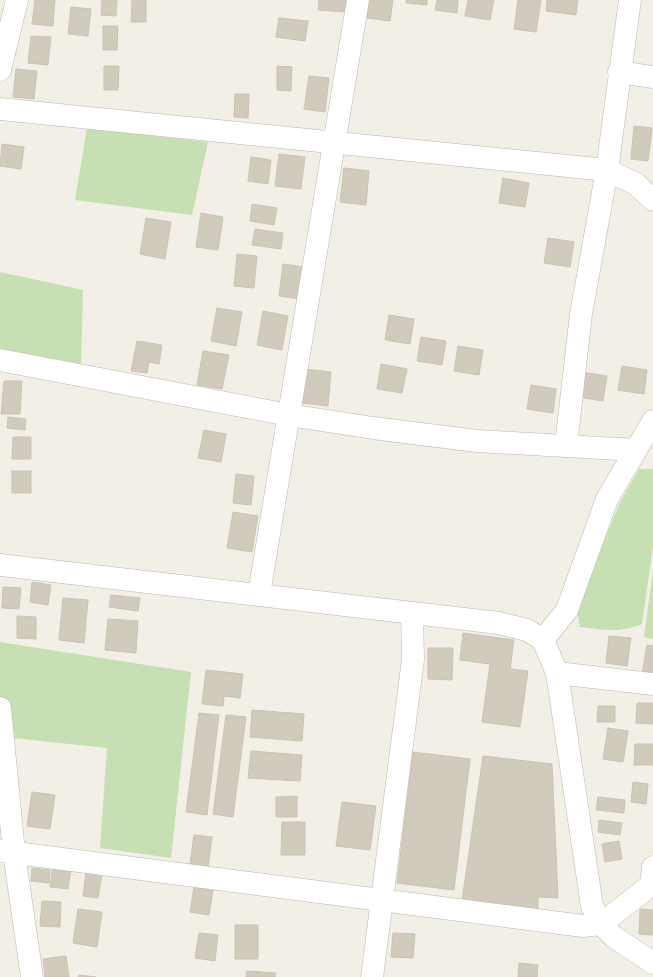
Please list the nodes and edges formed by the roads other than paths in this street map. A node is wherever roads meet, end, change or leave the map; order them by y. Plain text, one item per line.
1 (17, 0) edge
2 (358, 0) edge
3 (630, 0) edge
4 (0, 70) edge
5 (619, 72) junction
6 (653, 76) edge
7 (0, 109) edge
8 (334, 142) junction
9 (607, 170) junction
10 (653, 200) edge
11 (0, 360) edge
12 (289, 415) junction
13 (653, 421) edge
14 (566, 445) junction
15 (641, 454) edge
16 (0, 565) edge
17 (259, 594) junction
18 (412, 613) junction
19 (543, 640) junction
20 (557, 673) junction
21 (653, 684) edge
22 (0, 708) edge
23 (7, 852) edge
24 (652, 879) edge
25 (382, 900) junction
26 (601, 924) junction
27 (653, 963) edge
28 (32, 977) edge
29 (372, 977) edge

1 - 4 street
2 - 8 street
3 - 5 street
5 - 6 street
5 - 9 street
7 - 8 street
8 - 9 street
8 - 12 street
9 - 10 street
9 - 14 street
11 - 12 street
12 - 14 street
12 - 17 street
13 - 15 street
14 - 15 street
15 - 19 street
16 - 17 street
17 - 18 street
18 - 19 street
18 - 25 street
19 - 20 street
20 - 21 street
20 - 26 street
22 - 23 street
23 - 25 street
23 - 28 street
24 - 26 street
25 - 26 street
25 - 29 street
26 - 27 street

